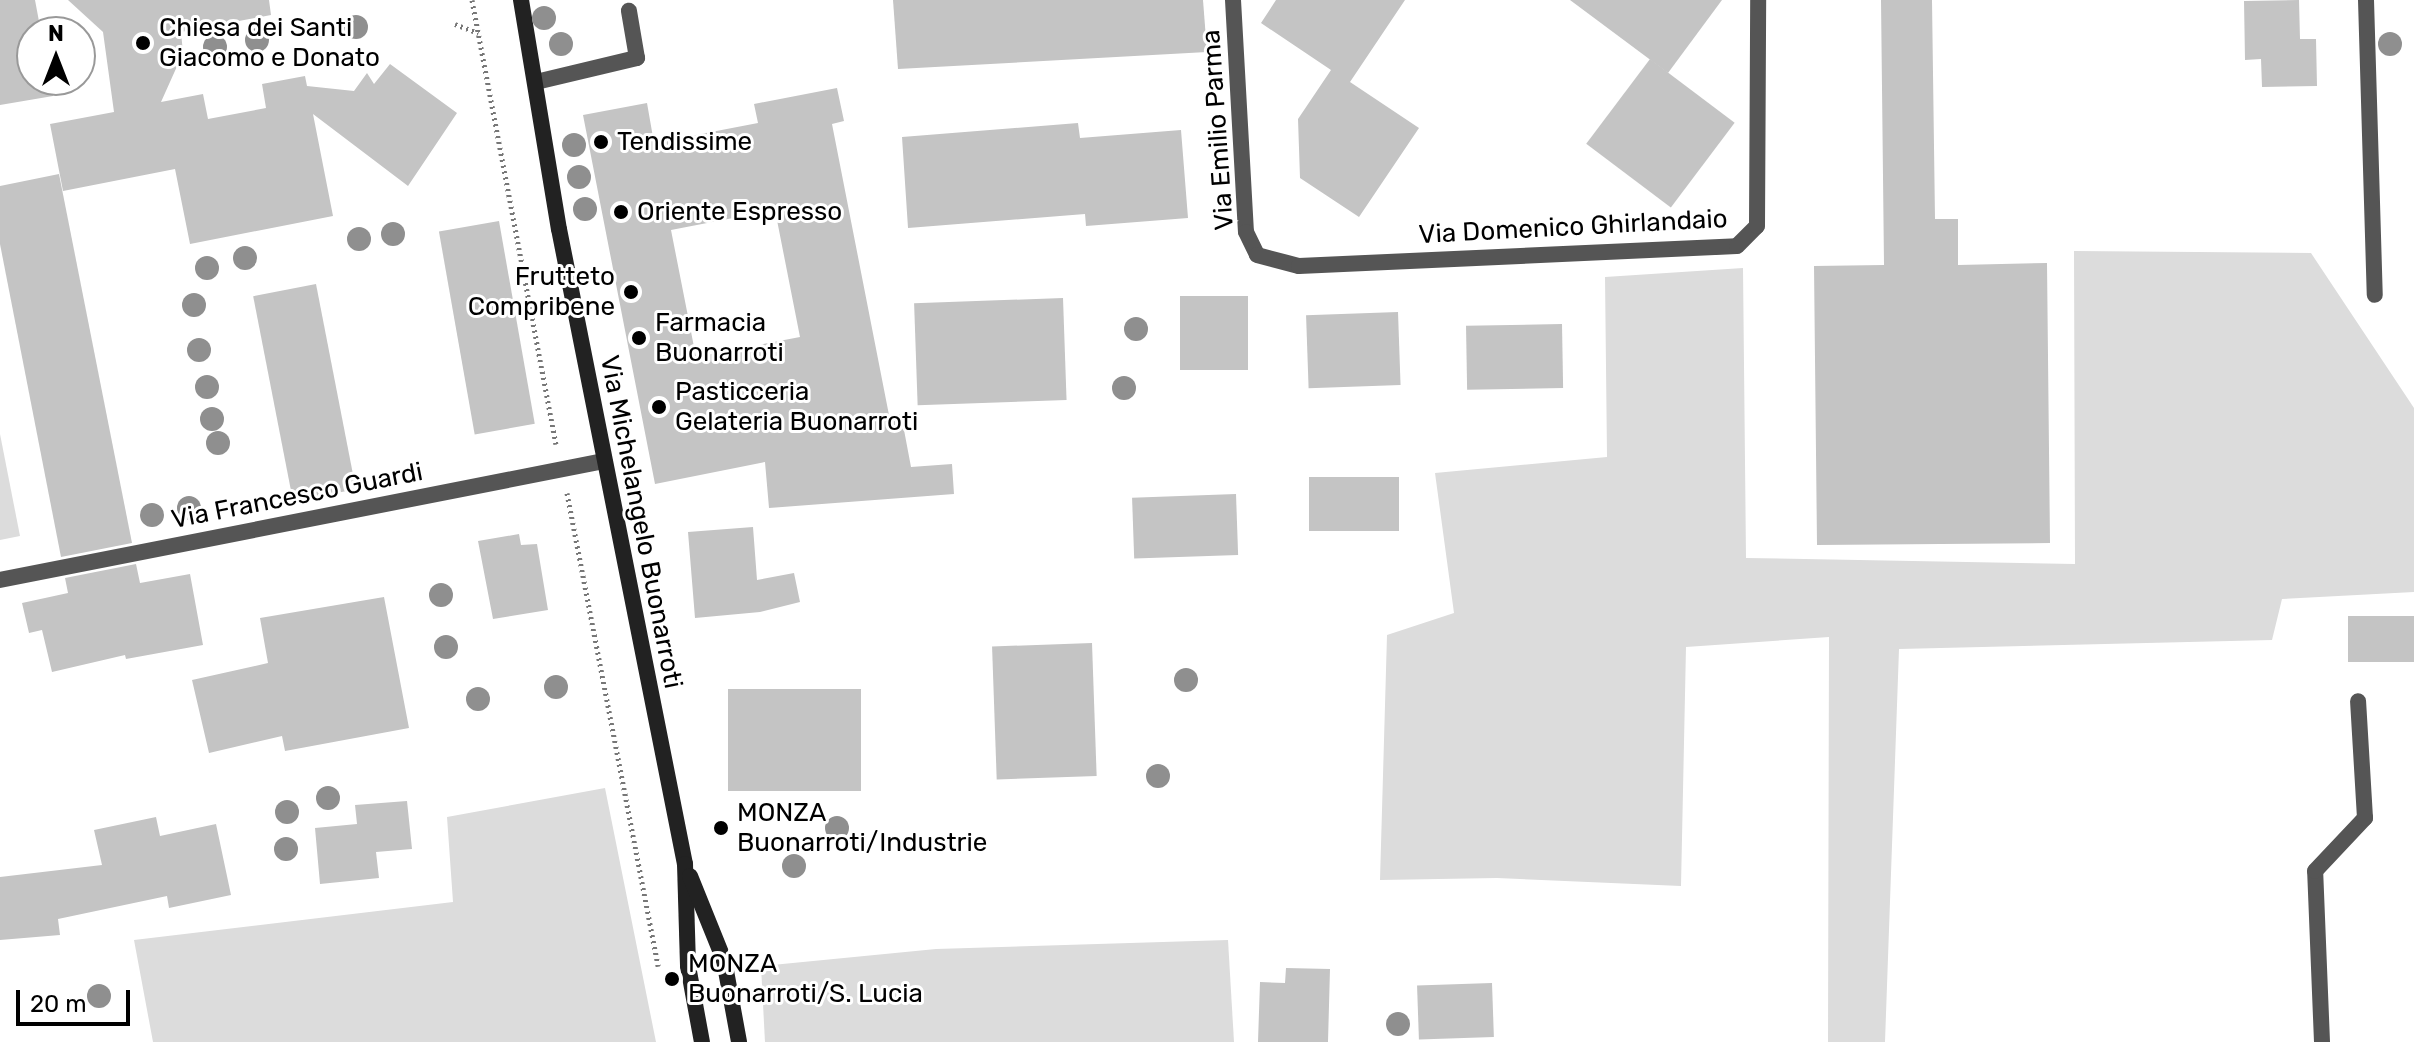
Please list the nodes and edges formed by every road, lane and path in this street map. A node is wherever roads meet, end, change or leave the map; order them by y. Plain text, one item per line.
1 (472, 0) edge
2 (521, 0) edge
3 (1233, 0) edge
4 (1758, 0) edge
5 (2366, 0) edge
6 (629, 11) dead end
7 (455, 24) dead end
8 (478, 33) junction
9 (536, 82) junction
10 (1257, 255) joint
11 (2375, 295) dead end
12 (555, 440) dead end
13 (604, 461) junction
14 (566, 492) dead end
15 (0, 580) edge
16 (2358, 701) dead end
17 (685, 864) junction
18 (661, 981) dead end
19 (702, 1042) edge
20 (739, 1042) edge
21 (2322, 1042) edge

1 - 8 path
2 - 9 street, Via Michelangelo Buonarroti
3 - 10 street, Via Emilio Parma
4 - 10 street, Via Domenico Ghirlandaio
5 - 11 street
6 - 9 street
7 - 8 path
8 - 12 path
9 - 13 street, Via Michelangelo Buonarroti
13 - 15 street, Via Francesco Guardi
13 - 17 street, Via Michelangelo Buonarroti
14 - 18 path
16 - 21 street
17 - 19 street, Via Michelangelo Buonarroti
17 - 20 street, Via Michelangelo Buonarroti

